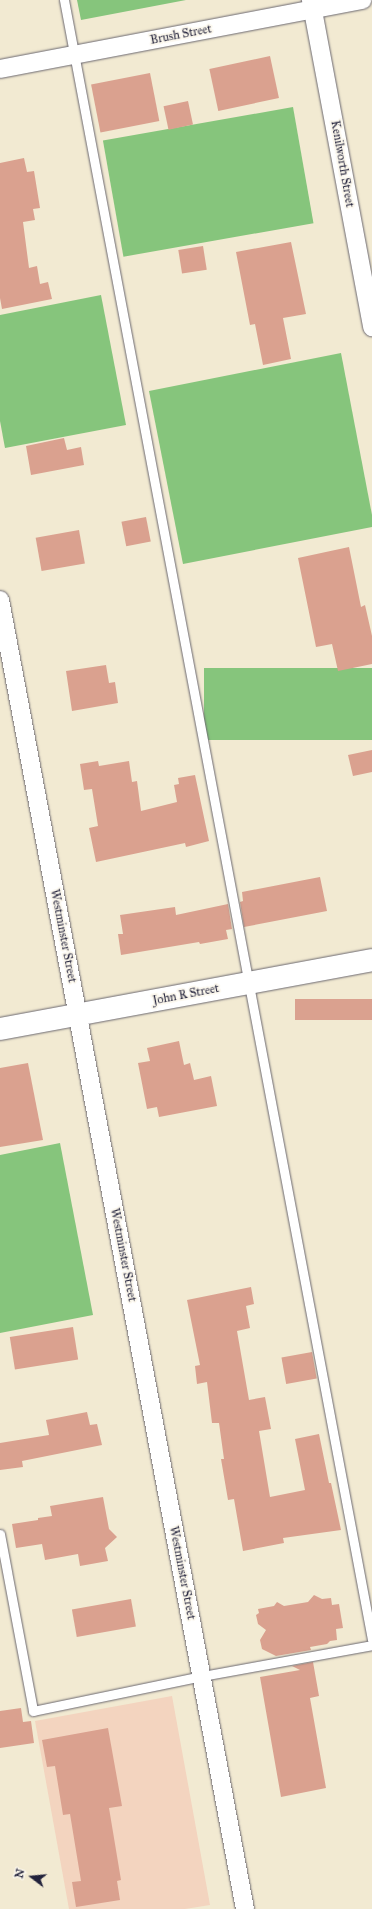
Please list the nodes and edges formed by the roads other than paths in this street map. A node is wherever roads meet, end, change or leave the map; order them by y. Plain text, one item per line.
1 (64, 0) edge
2 (362, 0) edge
3 (312, 5) edge
4 (74, 55) junction
5 (0, 69) edge
6 (372, 327) edge
7 (0, 600) edge
8 (372, 960) edge
9 (249, 983) junction
10 (78, 1015) junction
11 (0, 1029) edge
12 (0, 1534) edge
13 (372, 1639) edge
14 (372, 1645) edge
15 (202, 1676) junction
16 (245, 1909) edge

1 - 4 lane
2 - 3 street, Brush Street
3 - 4 street, Brush Street
3 - 6 street, Kenilworth Street
4 - 5 street, Brush Street
4 - 9 lane
7 - 10 street, Westminster Street
8 - 9 street, John R Street
9 - 10 street, John R Street
9 - 13 lane
10 - 11 street, John R Street
10 - 15 street, Westminster Street
12 - 15 lane
14 - 15 lane
15 - 16 street, Westminster Street

